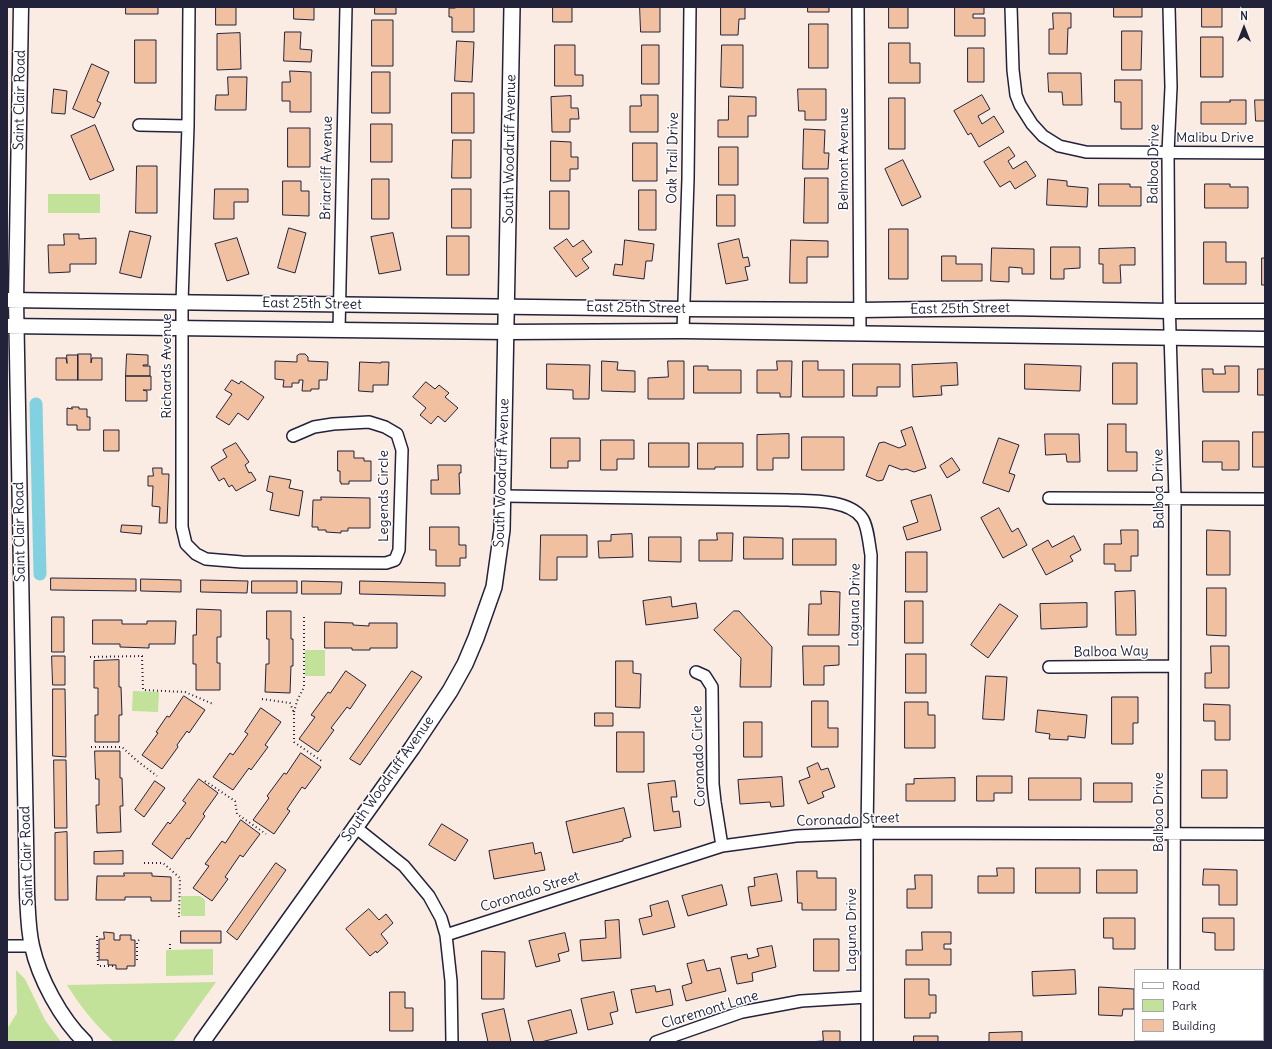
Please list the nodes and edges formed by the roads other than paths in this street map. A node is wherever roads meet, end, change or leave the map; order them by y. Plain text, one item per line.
1 (21, 7) edge
2 (189, 7) edge
3 (346, 7) edge
4 (512, 7) edge
5 (690, 7) edge
6 (858, 7) edge
7 (1011, 7) edge
8 (1169, 7) edge
9 (139, 125) dead end
10 (188, 126) junction
11 (1168, 153) junction
12 (1265, 153) edge
13 (12, 300) edge
14 (182, 302) junction
15 (338, 304) junction
16 (506, 306) junction
17 (683, 309) junction
18 (860, 310) junction
19 (1169, 311) junction
20 (1265, 311) edge
21 (12, 326) edge
22 (183, 328) junction
23 (339, 330) junction
24 (682, 331) junction
25 (507, 332) junction
26 (860, 333) junction
27 (1170, 338) junction
28 (1265, 339) edge
29 (293, 436) dead end
30 (503, 496) junction
31 (1049, 498) dead end
32 (1175, 498) junction
33 (1265, 499) edge
34 (242, 562) joint
35 (1174, 666) junction
36 (1049, 667) dead end
37 (696, 672) dead end
38 (354, 826) junction
39 (867, 833) junction
40 (1174, 833) junction
41 (1265, 834) edge
42 (722, 846) junction
43 (446, 935) junction
44 (7, 946) edge
45 (32, 946) junction
46 (1174, 969) edge
47 (867, 997) junction
48 (687, 1037) edge
49 (85, 1042) edge
50 (202, 1042) edge
51 (452, 1042) edge
52 (656, 1042) edge
53 (867, 1042) edge

1 - 13 street, Saint Clair Road
2 - 10 street, Richards Avenue
3 - 15 street, Briarcliff Avenue
4 - 16 main road, South Woodruff Avenue
5 - 17 street, Oak Trail Drive
6 - 18 street, Belmont Avenue
7 - 11 street, Malibu Drive
8 - 11 street, Balboa Drive
9 - 10 street
10 - 14 street, Richards Avenue
11 - 12 street, Malibu Drive
11 - 19 street, Balboa Drive
13 - 14 street, East 25th Street
13 - 21 street, Saint Clair Road
14 - 15 street, East 25th Street
14 - 22 street, Richards Avenue
15 - 16 street, East 25th Street
15 - 23 street, Briarcliff Avenue
16 - 17 street, East 25th Street
16 - 25 main road, South Woodruff Avenue
17 - 18 street, East 25th Street
17 - 24 street, Oak Trail Drive
18 - 19 street, East 25th Street
18 - 26 street, Belmont Avenue
19 - 20 street, East 25th Street
19 - 27 street, Balboa Drive
21 - 22 street, East 25th Street
21 - 45 street, Saint Clair Road
22 - 23 street, East 25th Street
22 - 34 street, Richards Avenue
23 - 25 street, East 25th Street
24 - 25 street, East 25th Street
24 - 26 street, East 25th Street
25 - 30 main road, South Woodruff Avenue
26 - 27 street, East 25th Street
27 - 28 street, East 25th Street
27 - 32 street, Balboa Drive
29 - 34 street, Legends Circle
30 - 38 main road, South Woodruff Avenue
30 - 39 street, Laguna Drive
31 - 32 street
32 - 33 street
32 - 35 street, Balboa Drive
35 - 36 street, Balboa Way
35 - 40 street, Balboa Drive
37 - 42 street, Coronado Circle
38 - 43 street
38 - 50 main road, South Woodruff Avenue
39 - 40 street, Coronado Street
39 - 42 street, Coronado Street
39 - 47 street, Laguna Drive
40 - 41 street, Coronado Street
40 - 46 street, Balboa Drive
42 - 43 street, Coronado Street
43 - 51 street
44 - 45 street
45 - 49 street, Saint Clair Road
47 - 48 street, Claremont Lane
47 - 53 street, Laguna Drive
48 - 52 street, Claremont Lane

